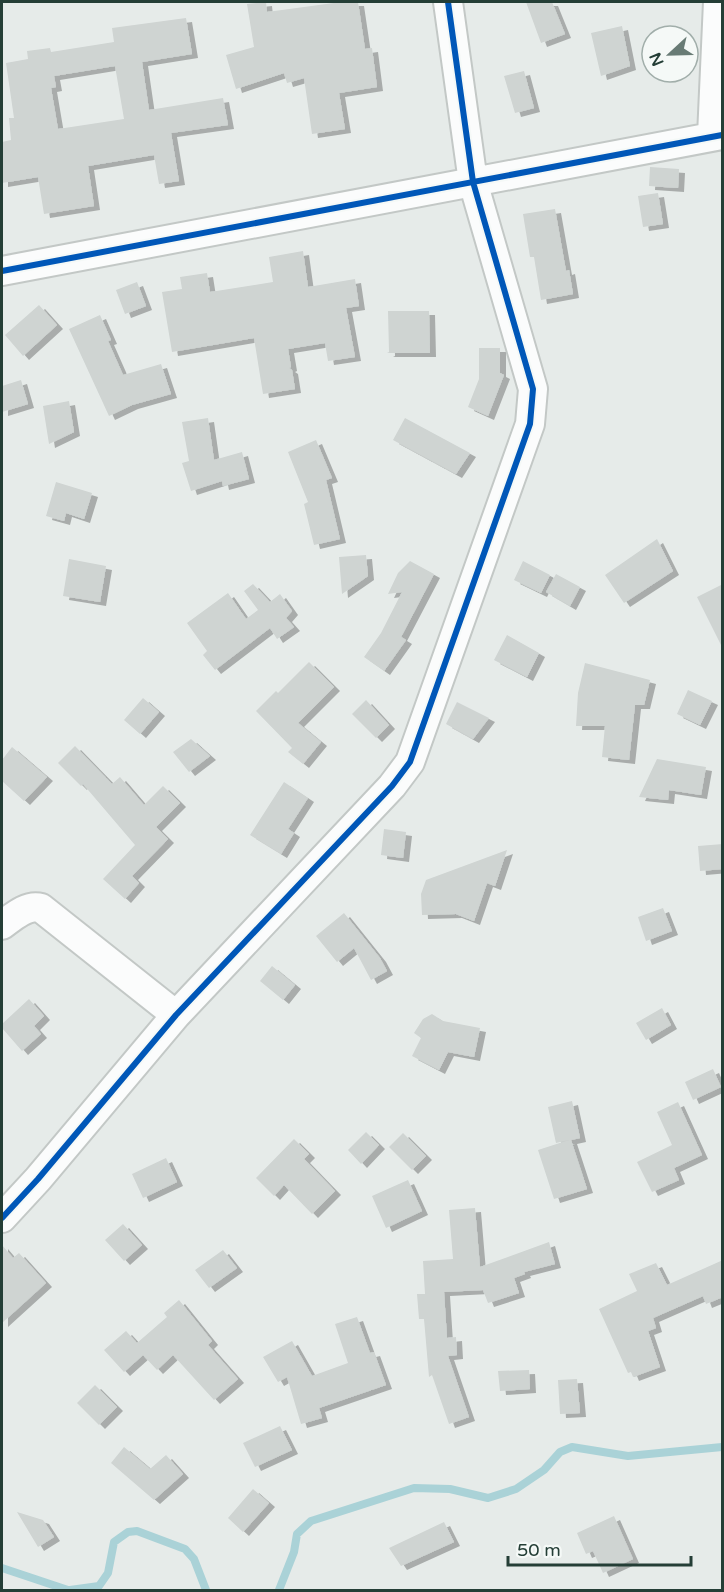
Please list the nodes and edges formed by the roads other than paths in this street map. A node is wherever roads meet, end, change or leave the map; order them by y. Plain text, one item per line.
1 (448, 2) edge
2 (718, 2) edge
3 (717, 136) edge
4 (473, 182) junction
5 (2, 271) edge
6 (2, 925) edge
7 (176, 1015) junction
8 (2, 1218) edge

1 - 4 street
2 - 3 street
3 - 4 street
4 - 5 street
4 - 7 street
6 - 7 street
7 - 8 street

